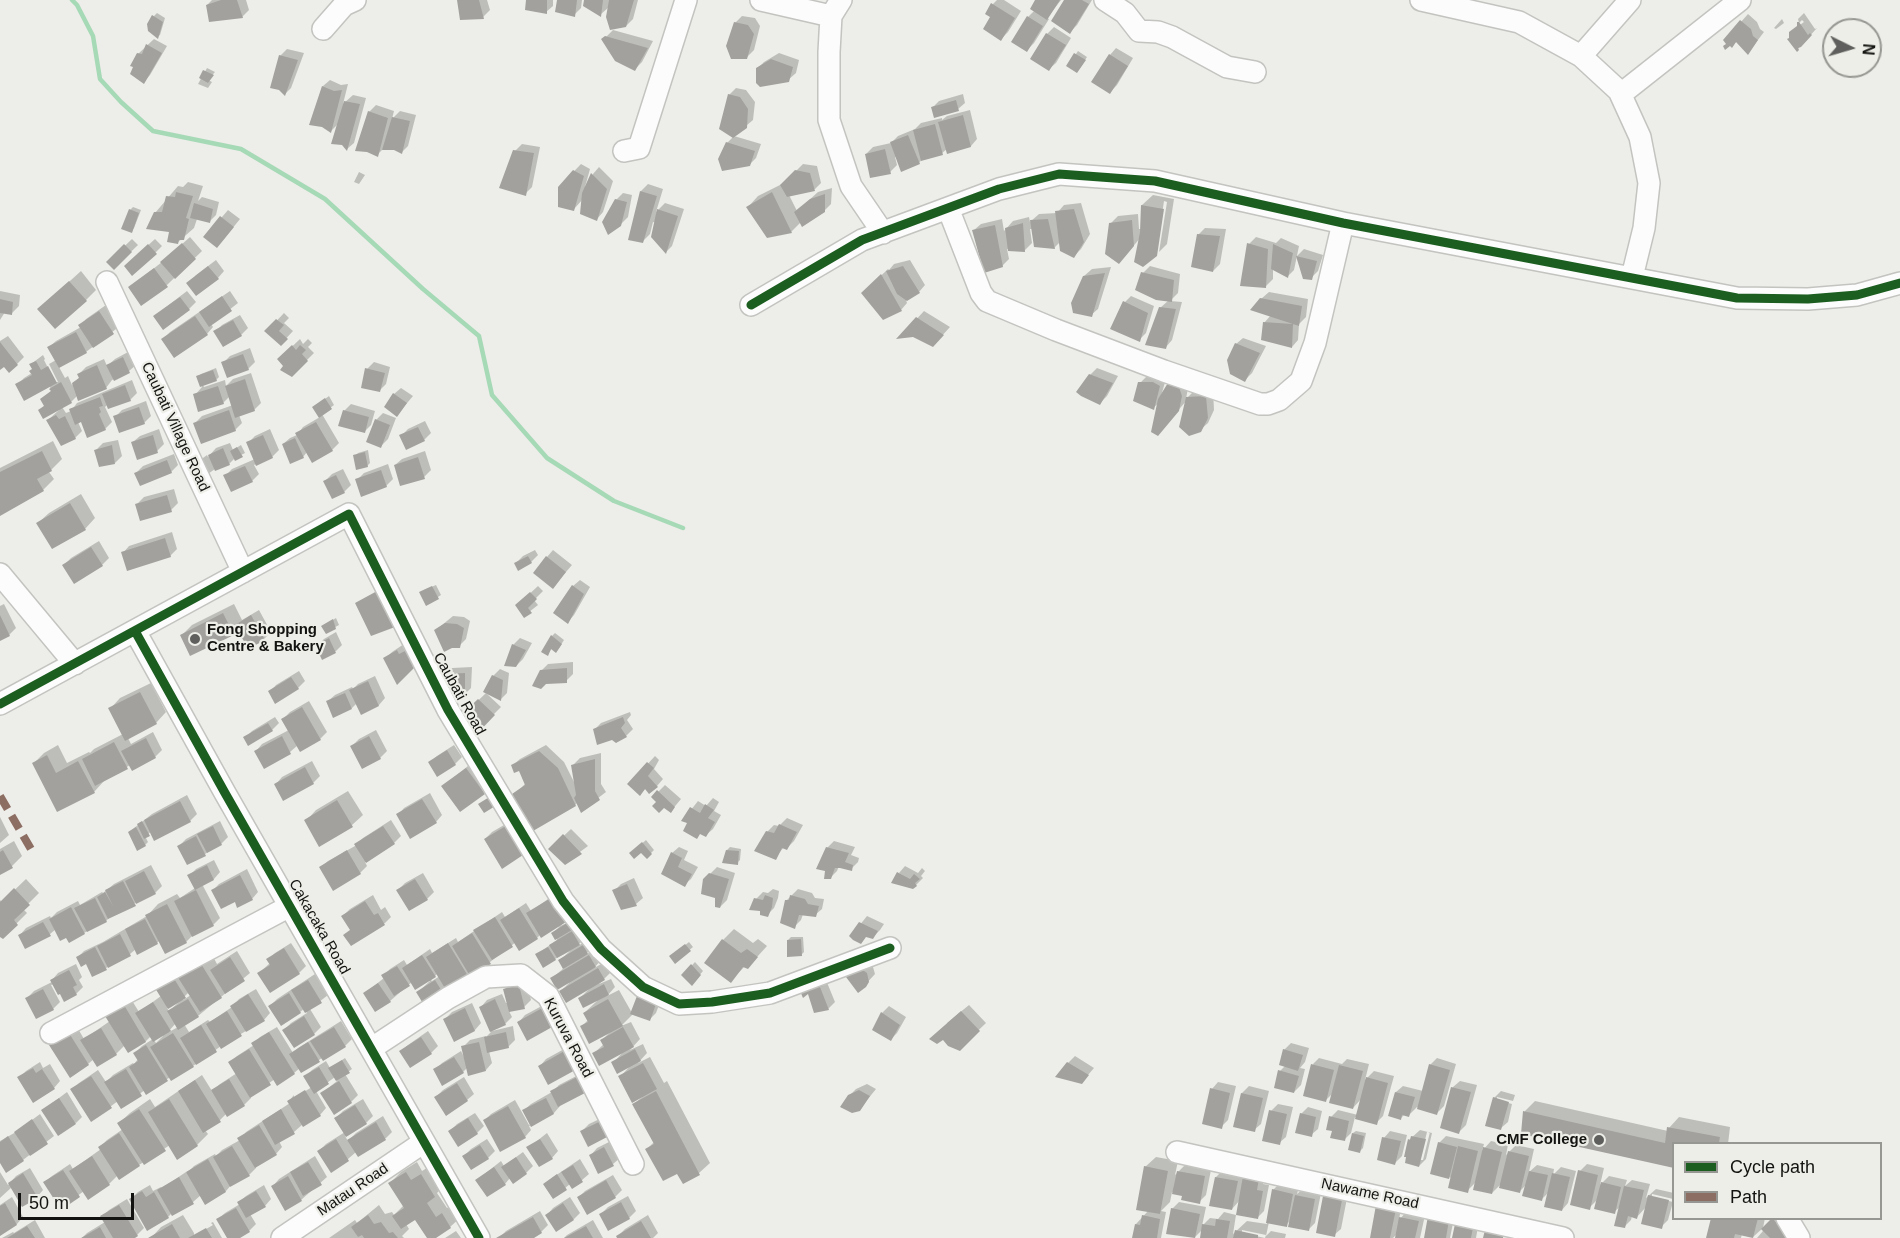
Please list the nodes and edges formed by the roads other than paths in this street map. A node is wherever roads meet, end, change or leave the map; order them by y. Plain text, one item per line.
1 (355, 0) edge
2 (686, 0) edge
3 (761, 0) edge
4 (1105, 0) edge
5 (1421, 0) edge
6 (1630, 0) edge
7 (1740, 0) edge
8 (836, 8) edge
9 (323, 29) dead end
10 (1581, 56) junction
11 (1255, 72) dead end
12 (1621, 94) junction
13 (624, 151) dead end
14 (948, 208) junction
15 (1342, 223) junction
16 (883, 233) junction
17 (1632, 277) junction
18 (107, 282) dead end
19 (1900, 283) edge
20 (751, 304) dead end
21 (243, 572) junction
22 (0, 574) edge
23 (135, 631) junction
24 (75, 663) junction
25 (0, 704) edge
26 (290, 906) junction
27 (890, 948) dead end
28 (51, 1033) dead end
29 (372, 1048) junction
30 (424, 1142) junction
31 (1177, 1152) dead end
32 (633, 1164) dead end
33 (1788, 1220) edge
34 (282, 1238) edge
35 (479, 1238) edge
36 (1563, 1238) edge
37 (1799, 1238) edge

1 - 9 street
2 - 13 street
3 - 8 street
4 - 11 street
5 - 10 street
6 - 10 street
7 - 12 street
8 - 16 street
10 - 12 street
12 - 17 street
14 - 15 street
14 - 15 street
14 - 16 street
15 - 17 street
16 - 20 street
17 - 19 street
18 - 21 street, Caubati Village Road
21 - 23 street, Caubati Road
21 - 27 street, Caubati Road
22 - 24 street
23 - 24 street, Caubati Road
23 - 26 street, Cakacaka Road
24 - 25 street, Caubati Road
26 - 28 street
26 - 29 street, Cakacaka Road
29 - 30 street, Cakacaka Road
29 - 32 street, Kuruva Road
30 - 34 street, Matau Road
30 - 35 street, Cakacaka Road
31 - 36 street, Nawame Road
33 - 37 street

